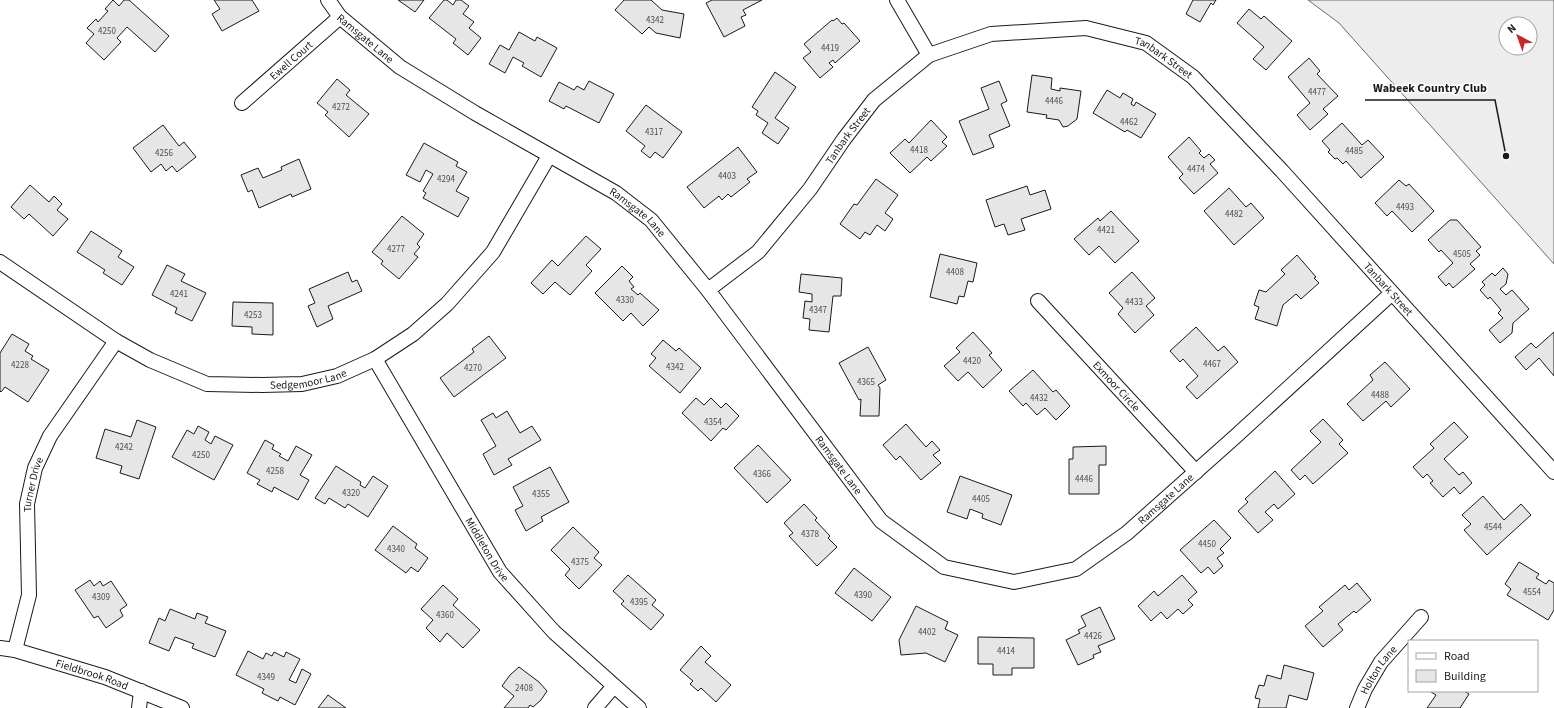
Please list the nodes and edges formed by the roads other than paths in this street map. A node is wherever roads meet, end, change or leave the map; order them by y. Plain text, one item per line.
1 (328, 0) edge
2 (897, 0) edge
3 (340, 17) junction
4 (929, 55) junction
5 (242, 103) dead end
6 (549, 156) junction
7 (0, 262) edge
8 (708, 290) junction
9 (1392, 293) junction
10 (1038, 301) dead end
11 (116, 341) junction
12 (375, 359) junction
13 (1196, 472) junction
14 (1554, 472) edge
15 (1421, 617) dead end
16 (0, 648) edge
17 (15, 650) junction
18 (614, 686) junction
19 (141, 691) junction
20 (139, 708) edge
21 (182, 708) edge
22 (595, 708) edge
23 (639, 708) edge
24 (1357, 708) edge

1 - 3 street, Ramsgate Lane
2 - 4 street
3 - 5 street, Ewell Court
3 - 6 street, Ramsgate Lane
4 - 8 street, Tanbark Street
4 - 9 street, Tanbark Street
6 - 8 street, Ramsgate Lane
6 - 12 street, Sedgemoor Lane
7 - 11 street, Sedgemoor Lane
8 - 13 street, Ramsgate Lane
9 - 13 street, Ramsgate Lane
9 - 14 street, Tanbark Street
10 - 13 street, Exmoor Circle
11 - 12 street, Sedgemoor Lane
11 - 17 street, Turner Drive
12 - 18 street, Middleton Drive
15 - 24 street, Holton Lane
16 - 17 street, Fieldbrook Road
17 - 19 street, Fieldbrook Road
18 - 22 street
18 - 23 street, Middleton Drive
19 - 20 street
19 - 21 street, Fieldbrook Road

